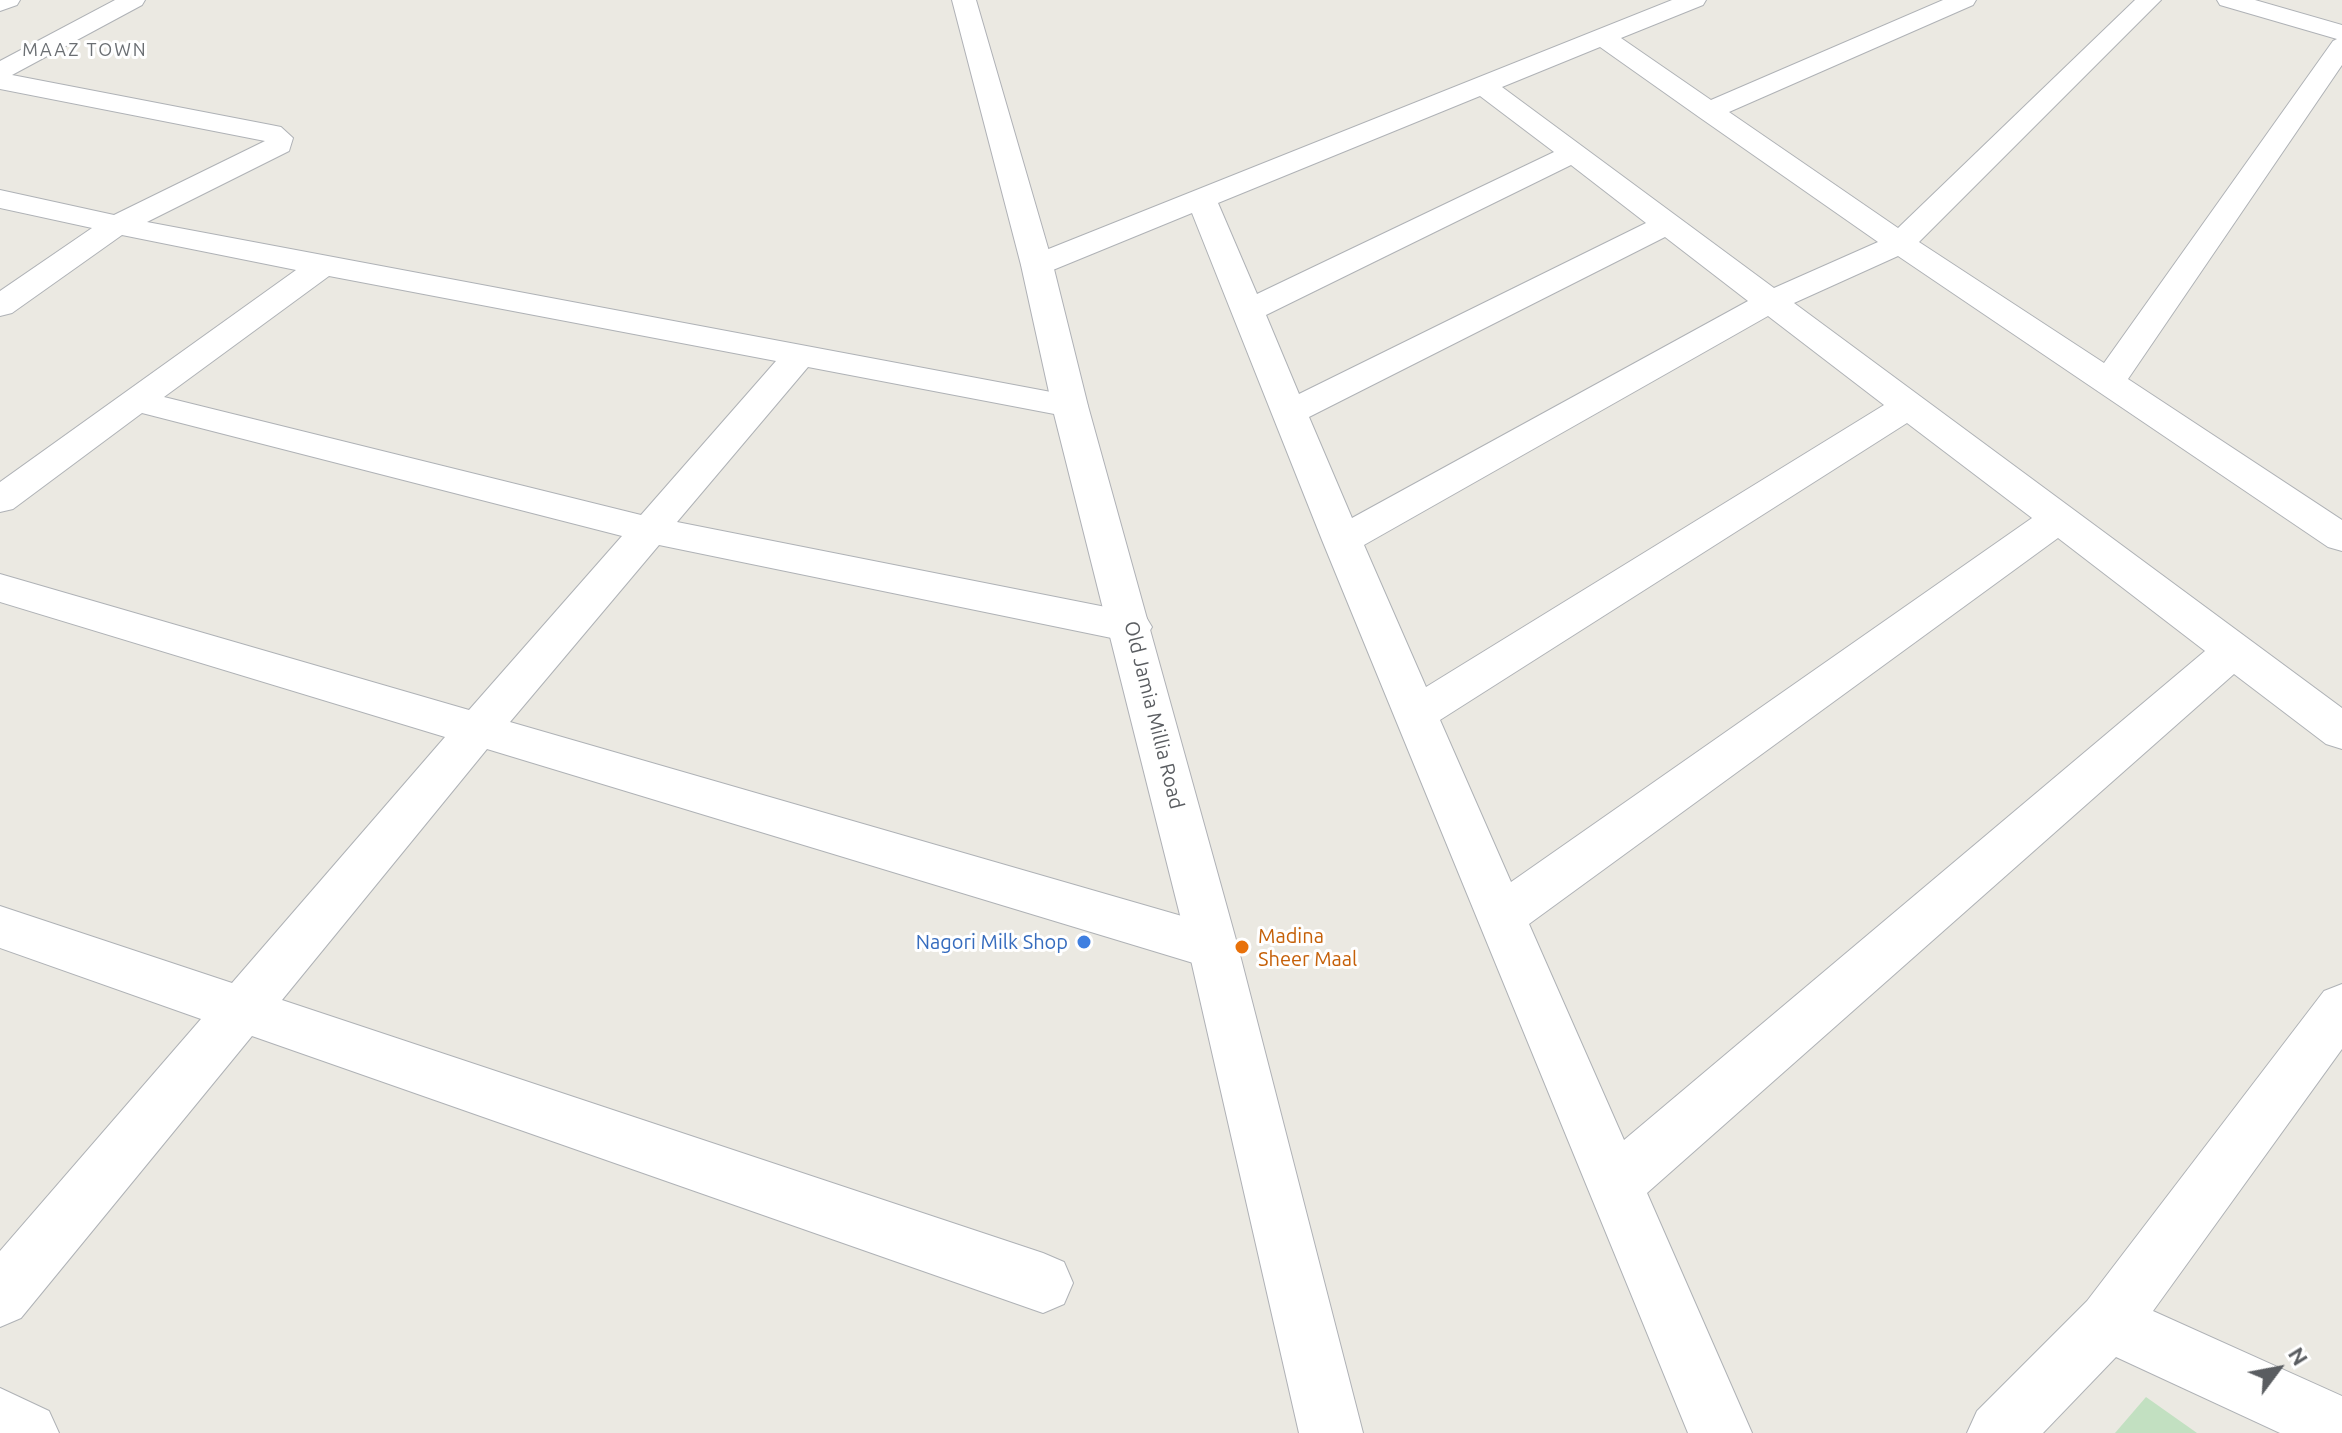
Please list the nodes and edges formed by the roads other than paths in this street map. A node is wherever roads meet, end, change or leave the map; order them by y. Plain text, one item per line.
1 (8, 0) edge
2 (133, 0) edge
3 (964, 0) edge
4 (1694, 0) edge
5 (1964, 0) edge
6 (2149, 0) edge
7 (2229, 0) edge
8 (0, 4) edge
9 (2342, 33) edge
10 (1604, 38) junction
11 (2342, 46) edge
12 (0, 71) edge
13 (0, 81) edge
14 (1483, 85) junction
15 (1709, 111) junction
16 (1574, 153) junction
17 (1201, 198) junction
18 (0, 199) edge
19 (1668, 224) junction
20 (117, 225) junction
21 (1900, 243) junction
22 (323, 265) junction
23 (1037, 265) junction
24 (1772, 301) junction
25 (0, 306) edge
26 (1248, 311) junction
27 (800, 355) junction
28 (2108, 382) junction
29 (136, 401) junction
30 (1910, 405) junction
31 (1070, 406) junction
32 (1290, 412) junction
33 (0, 500) edge
34 (2059, 518) junction
35 (650, 530) junction
36 (2342, 538) edge
37 (1342, 540) junction
38 (0, 588) edge
39 (1131, 627) junction
40 (2234, 650) junction
41 (1416, 714) junction
42 (478, 729) junction
43 (2342, 732) edge
44 (1502, 916) junction
45 (0, 927) edge
46 (1213, 947) junction
47 (2342, 1007) edge
48 (242, 1010) junction
49 (1615, 1184) junction
50 (1043, 1283) dead end
51 (0, 1297) edge
52 (2108, 1322) junction
53 (0, 1420) edge
54 (2342, 1429) edge
55 (27, 1433) edge
56 (1331, 1433) edge
57 (1720, 1433) edge
58 (1999, 1433) edge

1 - 8 street
2 - 12 street
3 - 23 street, Old Jamia Millia Road
4 - 10 street
5 - 15 street
6 - 21 street
7 - 9 street
10 - 14 street
10 - 15 street
11 - 28 street
13 - 20 street
14 - 16 street
14 - 17 street
15 - 21 street
16 - 19 street
16 - 26 street
17 - 23 street
17 - 26 street
18 - 20 street
19 - 24 street
19 - 32 street
20 - 22 street
20 - 25 street
21 - 24 street
21 - 28 street
22 - 27 street
22 - 29 street
23 - 31 street, Old Jamia Millia Road
24 - 30 street
24 - 37 street
26 - 32 street
27 - 31 street
27 - 35 street
28 - 36 street
29 - 33 street
29 - 35 street
30 - 34 street
30 - 41 street
31 - 39 street, Old Jamia Millia Road
32 - 37 street
34 - 40 street
34 - 44 street
35 - 39 street
35 - 42 street
37 - 41 street
38 - 42 street
39 - 46 street, Old Jamia Millia Road
40 - 43 street
40 - 49 street
41 - 44 street
42 - 46 street
42 - 48 street
44 - 49 street
45 - 48 street
46 - 56 street, Old Jamia Millia Road
47 - 52 street
48 - 50 street
48 - 51 street
49 - 57 street
52 - 54 street
52 - 58 street
53 - 55 street

